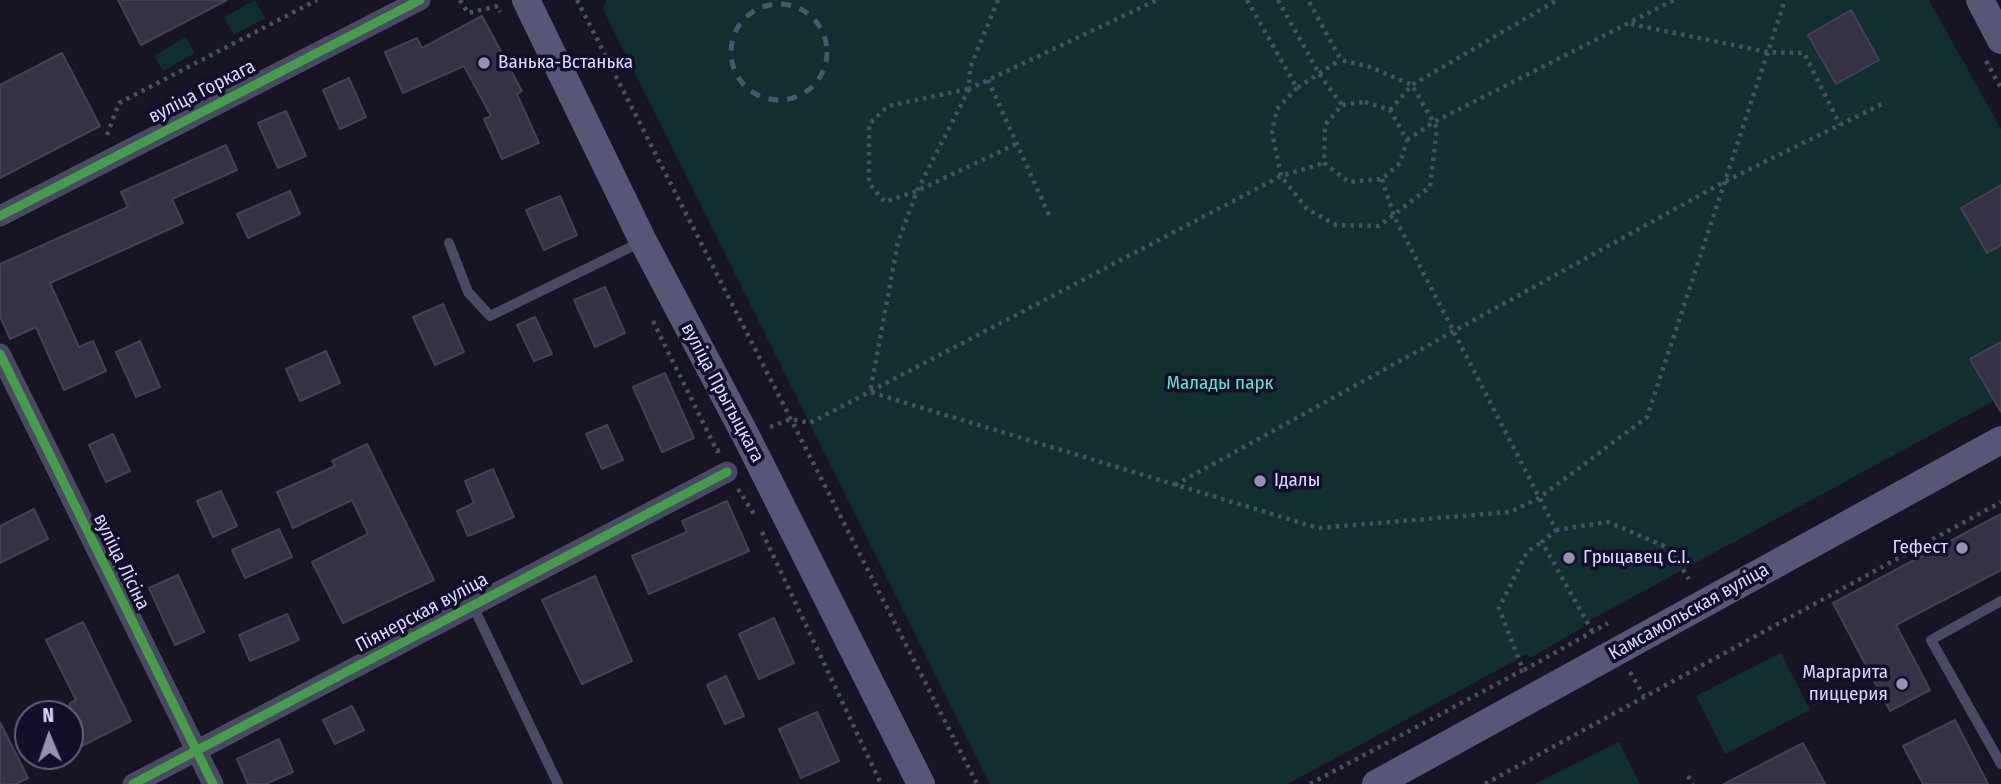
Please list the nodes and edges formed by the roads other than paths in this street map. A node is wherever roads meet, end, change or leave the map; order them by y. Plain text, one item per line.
1 (420, 0) edge
2 (526, 0) edge
3 (1980, 0) edge
4 (2001, 40) edge
5 (0, 216) edge
6 (643, 241) junction
7 (449, 243) dead end
8 (0, 354) edge
9 (2001, 440) edge
10 (732, 480) road end
11 (2001, 601) edge
12 (472, 606) junction
13 (195, 752) junction
14 (2001, 764) edge
15 (133, 784) edge
16 (213, 784) edge
17 (558, 784) edge
18 (921, 784) edge
19 (1376, 784) edge

1 - 5 street, вуліца Горкага
2 - 6 main road, вуліца Прытыцкага
3 - 4 main road
6 - 7 lane
6 - 18 main road, вуліца Прытыцкага
8 - 13 street, вуліца Лісіна
9 - 19 main road, Камсамольская вуліца
10 - 12 street, Піянерская вуліца
11 - 14 lane
12 - 13 street, Піянерская вуліца
12 - 17 lane
13 - 15 street, Піянерская вуліца
13 - 16 street, вуліца Лісіна

